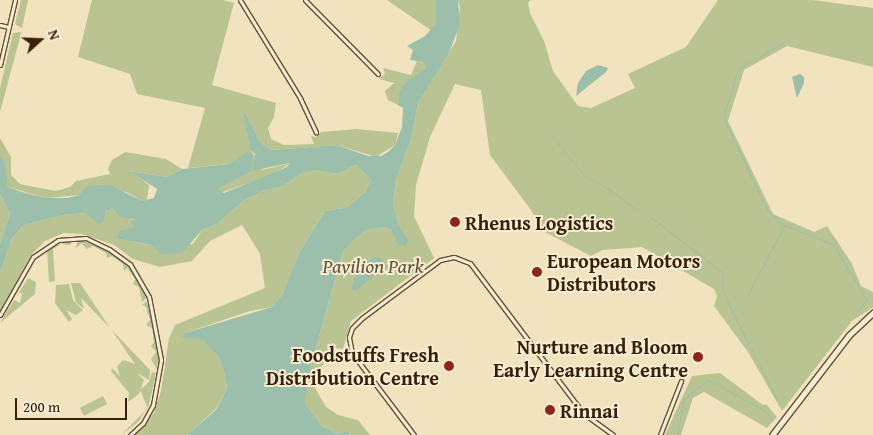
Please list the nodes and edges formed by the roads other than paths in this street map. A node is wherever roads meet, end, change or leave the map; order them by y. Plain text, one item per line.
1 (15, 0) edge
2 (240, 0) edge
3 (305, 0) edge
4 (0, 25) edge
5 (9, 27) junction
6 (0, 65) edge
7 (378, 74) dead end
8 (316, 132) dead end
9 (873, 313) edge
10 (0, 315) edge
11 (681, 381) dead end
12 (130, 435) edge
13 (414, 435) edge
14 (612, 435) edge
15 (660, 435) edge
16 (772, 435) edge

1 - 5 street
2 - 8 street
3 - 7 street
4 - 5 street
5 - 6 street
9 - 16 street
10 - 12 street
11 - 15 street
13 - 14 street

